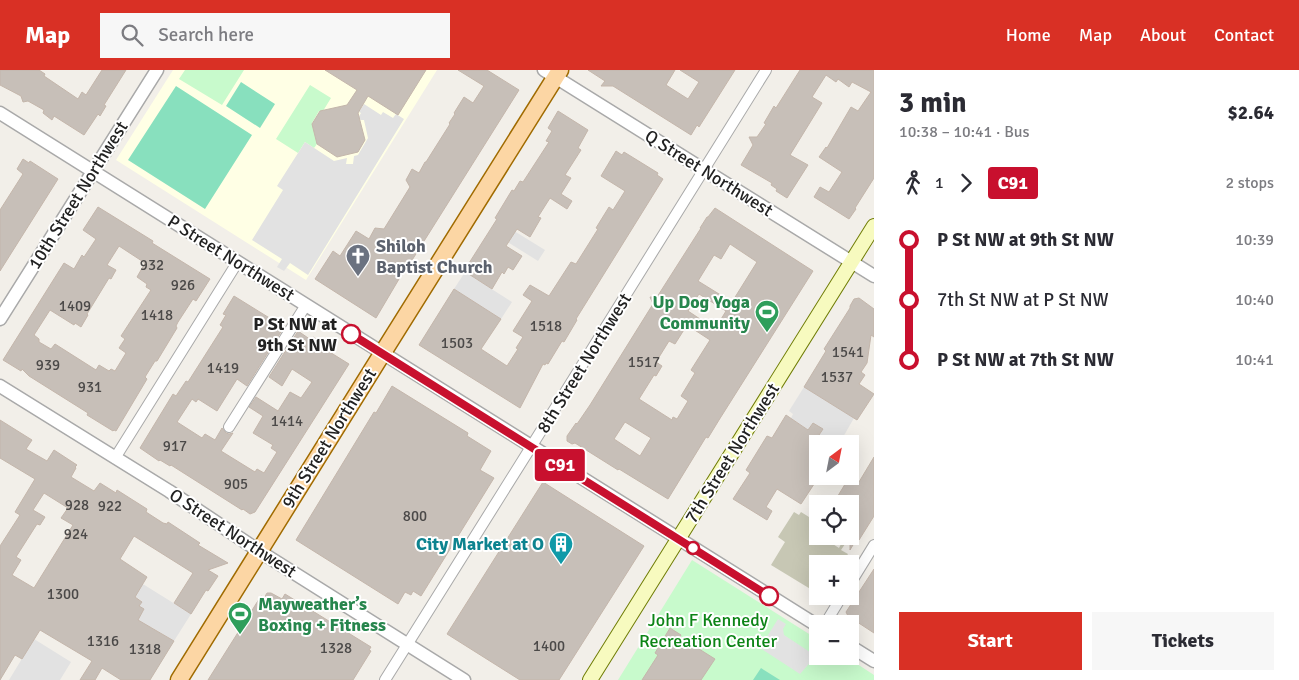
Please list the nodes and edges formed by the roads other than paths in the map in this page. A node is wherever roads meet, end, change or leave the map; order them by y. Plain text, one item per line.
1 (157, 70) edge
2 (766, 70) edge
3 (553, 72) edge
4 (0, 113) edge
5 (703, 169) junction
6 (93, 171) junction
7 (874, 226) edge
8 (851, 262) junction
9 (237, 263) junction
10 (874, 276) edge
11 (306, 306) junction
12 (0, 319) edge
13 (382, 354) junction
14 (0, 386) edge
15 (229, 427) dead end
16 (532, 447) junction
17 (115, 458) junction
18 (678, 539) junction
19 (874, 545) edge
20 (260, 551) junction
21 (859, 569) edge
22 (809, 620) edge
23 (407, 644) junction
24 (859, 652) edge
25 (874, 662) edge
26 (179, 680) edge
27 (385, 680) edge
28 (464, 680) edge
29 (590, 680) edge

1 - 6 street, 10th Street Northwest
2 - 5 street, 8th Street Northwest
3 - 5 street, Q Street Northwest
3 - 13 main road, 9th Street Northwest
4 - 6 street, P Street Northwest
5 - 8 street, Q Street Northwest
5 - 16 street, 8th Street Northwest
6 - 9 street, P Street Northwest
6 - 12 street, 10th Street Northwest
7 - 8 main road, 7th Street Northwest
8 - 10 street, Q Street Northwest
8 - 18 main road, 7th Street Northwest
9 - 11 street, P Street Northwest
9 - 17 street
11 - 13 street, P Street Northwest
11 - 15 street
13 - 16 street, P Street Northwest
13 - 20 main road, 9th Street Northwest
14 - 17 street, O Street Northwest
16 - 18 street, P Street Northwest
16 - 23 street, 8th Street Northwest
17 - 20 street, O Street Northwest
18 - 22 street, P Street Northwest
18 - 29 main road, 7th Street Northwest
19 - 21 street
20 - 23 street, O Street Northwest
20 - 26 main road, 9th Street Northwest
23 - 27 street, 8th Street Northwest
23 - 28 street, O Street Northwest
24 - 25 street

